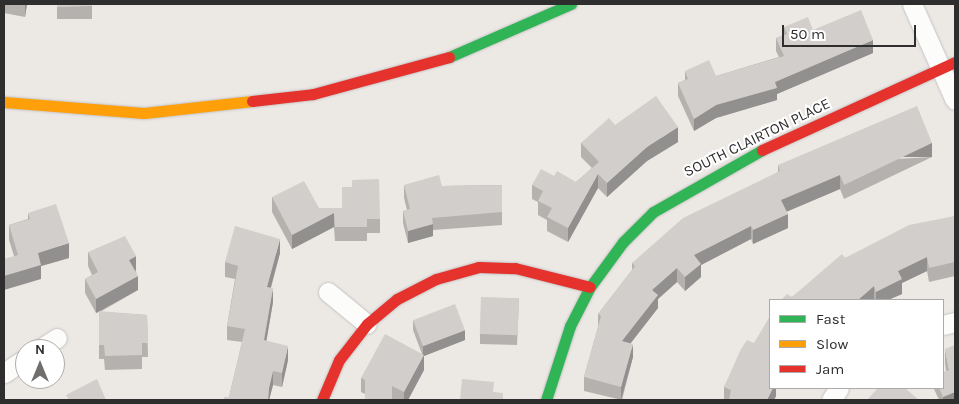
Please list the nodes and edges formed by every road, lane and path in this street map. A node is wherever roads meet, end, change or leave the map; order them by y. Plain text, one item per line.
1 (571, 4) edge
2 (912, 4) edge
3 (948, 65) edge
4 (955, 100) edge
5 (4, 102) edge
6 (590, 287) junction
7 (328, 292) dead end
8 (367, 324) junction
9 (15, 366) edge
10 (4, 373) edge
11 (838, 389) edge
12 (322, 400) edge
13 (546, 400) edge
14 (831, 400) edge

1 - 5 street
2 - 3 street
3 - 4 street
3 - 6 street, SOUTH CLAIRTON PLACE
6 - 8 street
6 - 13 street, SOUTH CLAIRTON PLACE
7 - 8 street
8 - 12 street
9 - 10 street
11 - 14 street

